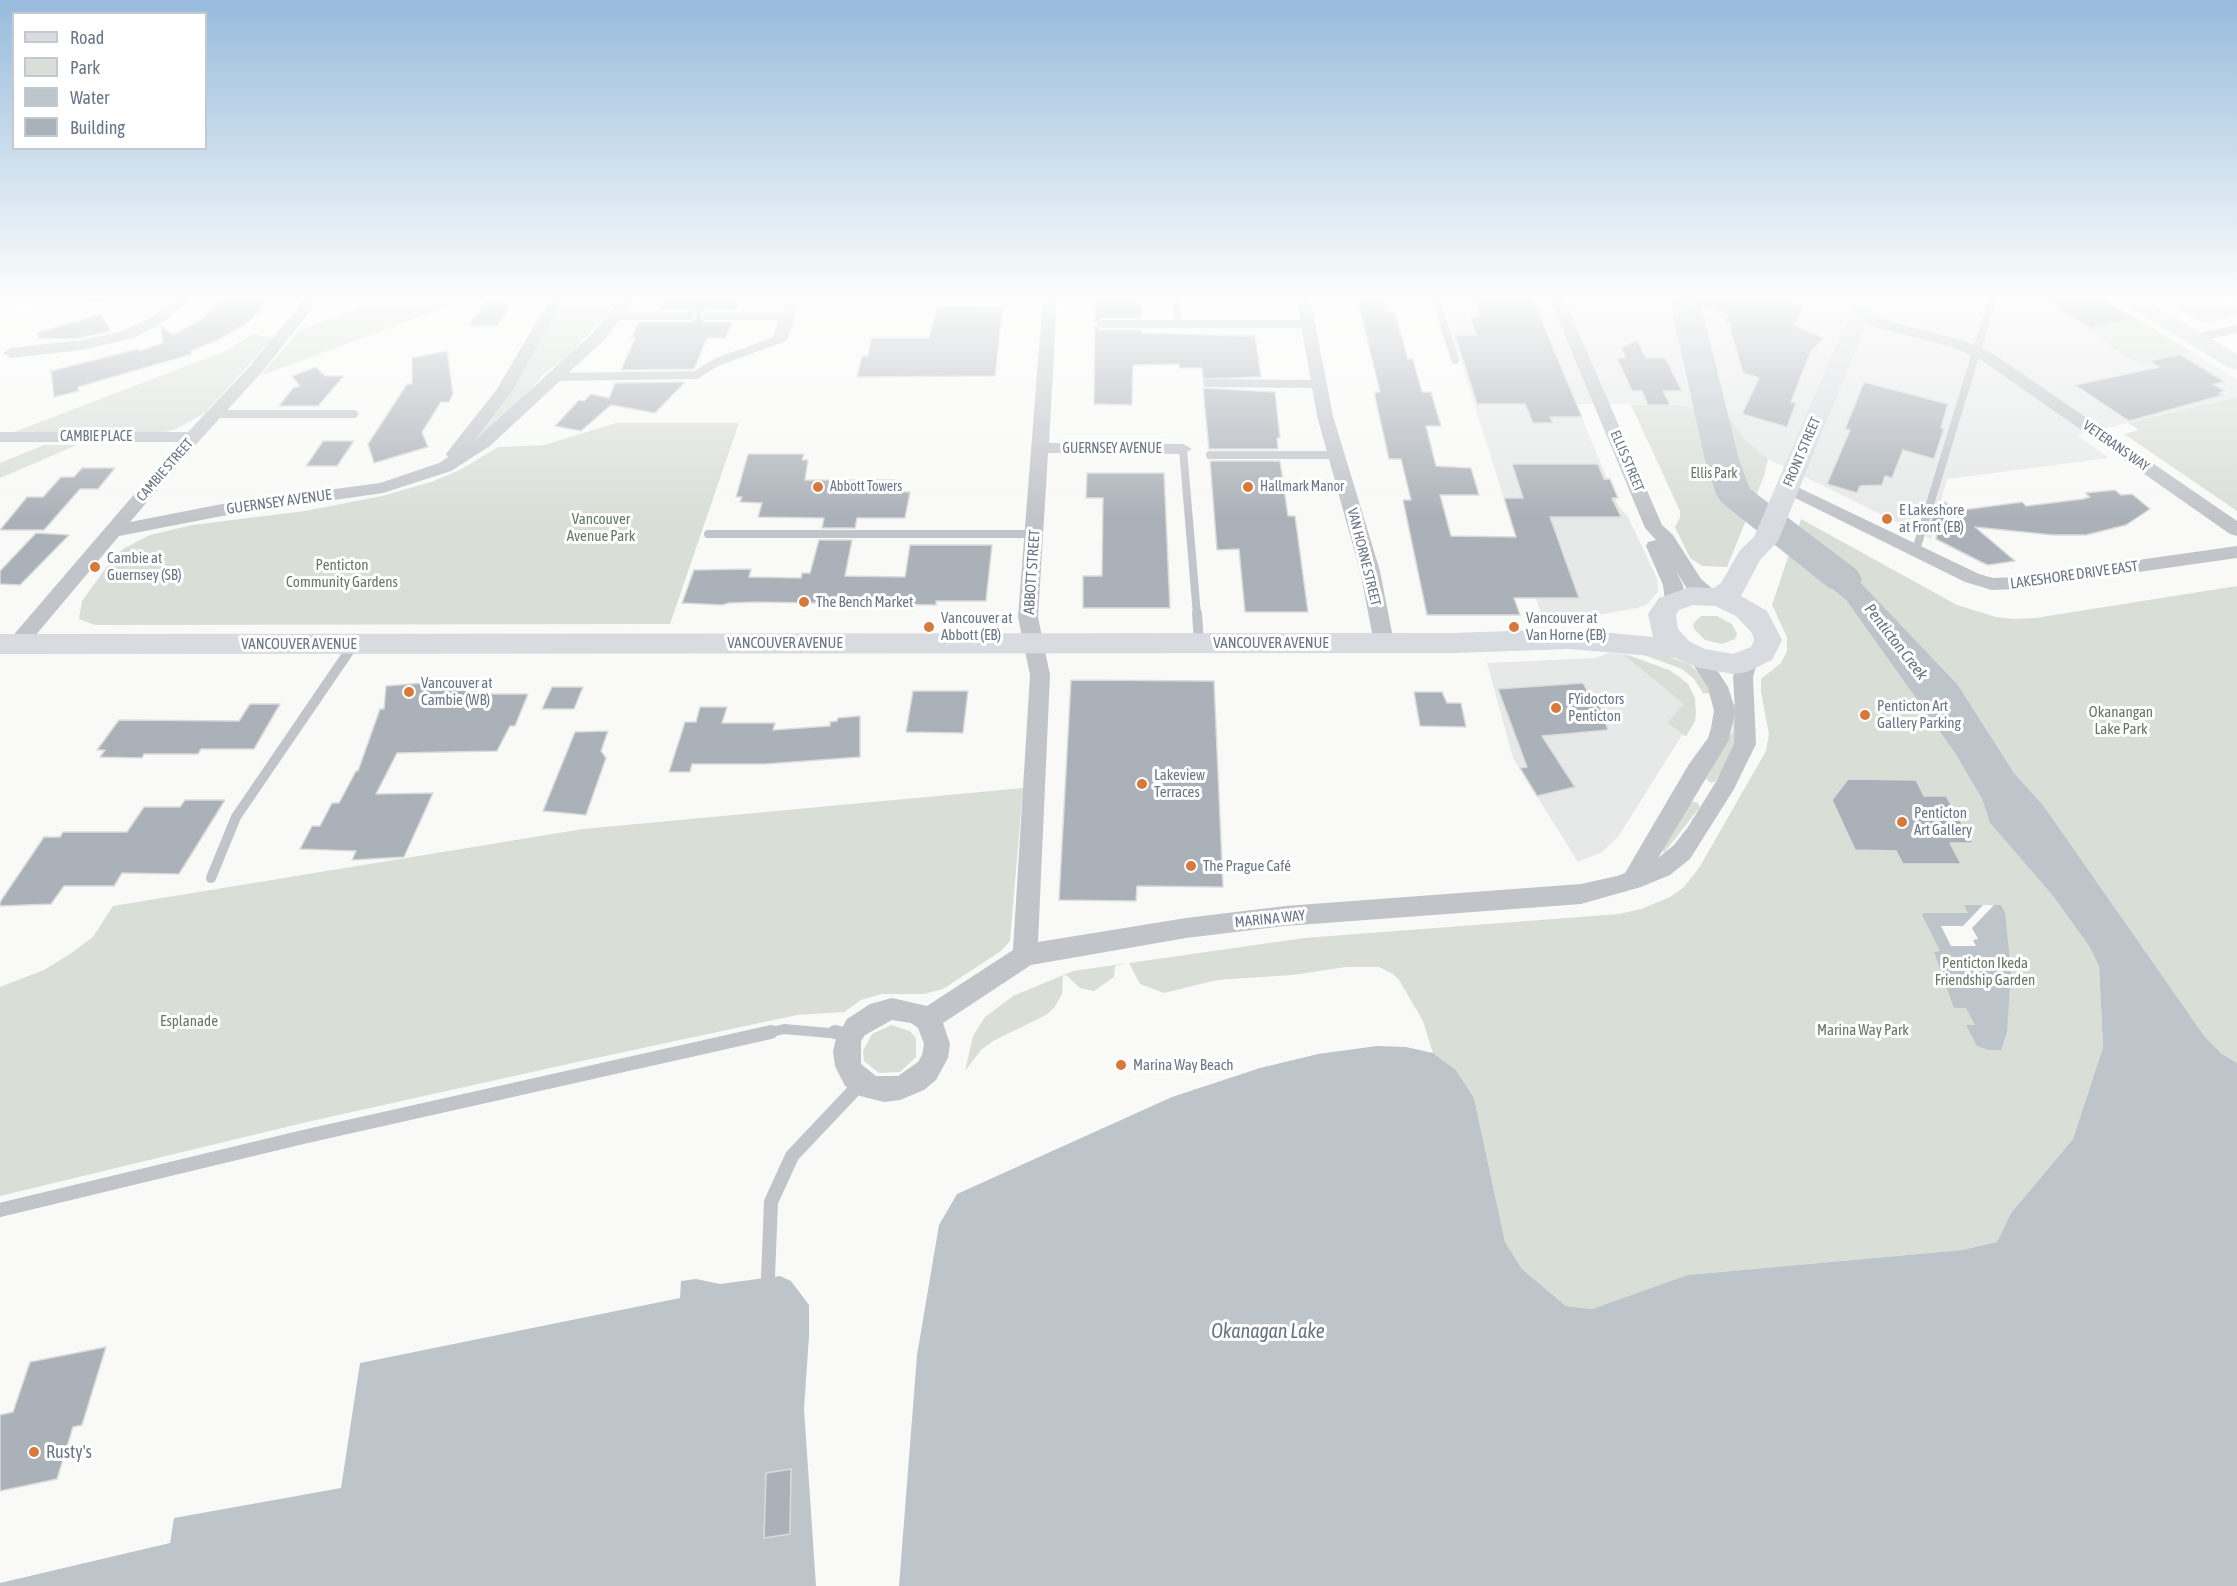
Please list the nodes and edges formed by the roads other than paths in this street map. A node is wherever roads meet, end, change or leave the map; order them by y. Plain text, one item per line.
1 (254, 371) edge
2 (515, 371) edge
3 (561, 371) edge
4 (702, 371) edge
5 (1046, 371) edge
6 (1317, 371) edge
7 (1587, 371) edge
8 (1836, 371) edge
9 (1970, 371) edge
10 (2005, 371) edge
11 (555, 377) junction
12 (1207, 383) dead end
13 (1319, 384) junction
14 (214, 414) junction
15 (354, 414) dead end
16 (0, 437) edge
17 (193, 437) junction
18 (1041, 448) junction
19 (1183, 449) joint
20 (1210, 455) dead end
21 (1336, 455) junction
22 (445, 467) junction
23 (1783, 499) junction
24 (1654, 528) junction
25 (2237, 530) edge
26 (111, 531) junction
27 (708, 534) dead end
28 (1034, 534) junction
29 (1765, 541) junction
30 (1916, 550) junction
31 (2237, 552) edge
32 (1713, 596) junction
33 (1668, 607) junction
34 (1757, 618) junction
35 (1569, 639) junction
36 (1033, 643) junction
37 (1199, 643) junction
38 (1384, 643) junction
39 (8, 644) edge
40 (355, 644) junction
41 (1690, 654) junction
42 (1748, 662) junction
43 (212, 878) dead end
44 (1632, 880) junction
45 (1025, 955) junction
46 (927, 1020) junction
47 (851, 1036) junction
48 (862, 1083) junction
49 (0, 1210) edge
50 (768, 1277) dead end

1 - 14 street, CAMBIE STREET
2 - 22 street
3 - 11 street, GUERNSEY AVENUE
4 - 11 lane
5 - 18 street, ABBOTT STREET
6 - 13 street, VAN HORNE STREET
7 - 24 street, ELLIS STREET
8 - 23 street, FRONT STREET
9 - 30 lane
10 - 25 street, VETERANS WAY
11 - 22 street, GUERNSEY AVENUE
12 - 13 lane
13 - 21 street, VAN HORNE STREET
14 - 15 lane
14 - 17 street, CAMBIE STREET
16 - 17 street, CAMBIE PLACE
17 - 26 street, CAMBIE STREET
18 - 19 street, GUERNSEY AVENUE
18 - 28 street, ABBOTT STREET
19 - 37 lane
20 - 21 lane
21 - 38 street, VAN HORNE STREET
22 - 26 street, GUERNSEY AVENUE
23 - 29 street, FRONT STREET
23 - 30 street, LAKESHORE DRIVE EAST
24 - 32 street, ELLIS STREET
24 - 33 street, ELLIS STREET
26 - 39 street, CAMBIE STREET
27 - 28 lane
28 - 36 street, ABBOTT STREET
29 - 32 street, FRONT STREET
29 - 34 street, FRONT STREET
30 - 31 street, LAKESHORE DRIVE EAST
32 - 33 street
32 - 34 street
33 - 35 street, VANCOUVER AVENUE
33 - 41 street
34 - 42 street
35 - 38 street, VANCOUVER AVENUE
35 - 41 street, VANCOUVER AVENUE
36 - 37 street, VANCOUVER AVENUE
36 - 40 street, VANCOUVER AVENUE
36 - 45 street, ABBOTT STREET
37 - 38 street, VANCOUVER AVENUE
39 - 40 street, VANCOUVER AVENUE
40 - 43 lane
41 - 42 street
41 - 44 street
42 - 44 street, MARINA WAY
44 - 45 street, MARINA WAY
45 - 46 street, MARINA WAY
46 - 47 street
46 - 48 street
47 - 48 street
47 - 49 lane
48 - 50 lane

